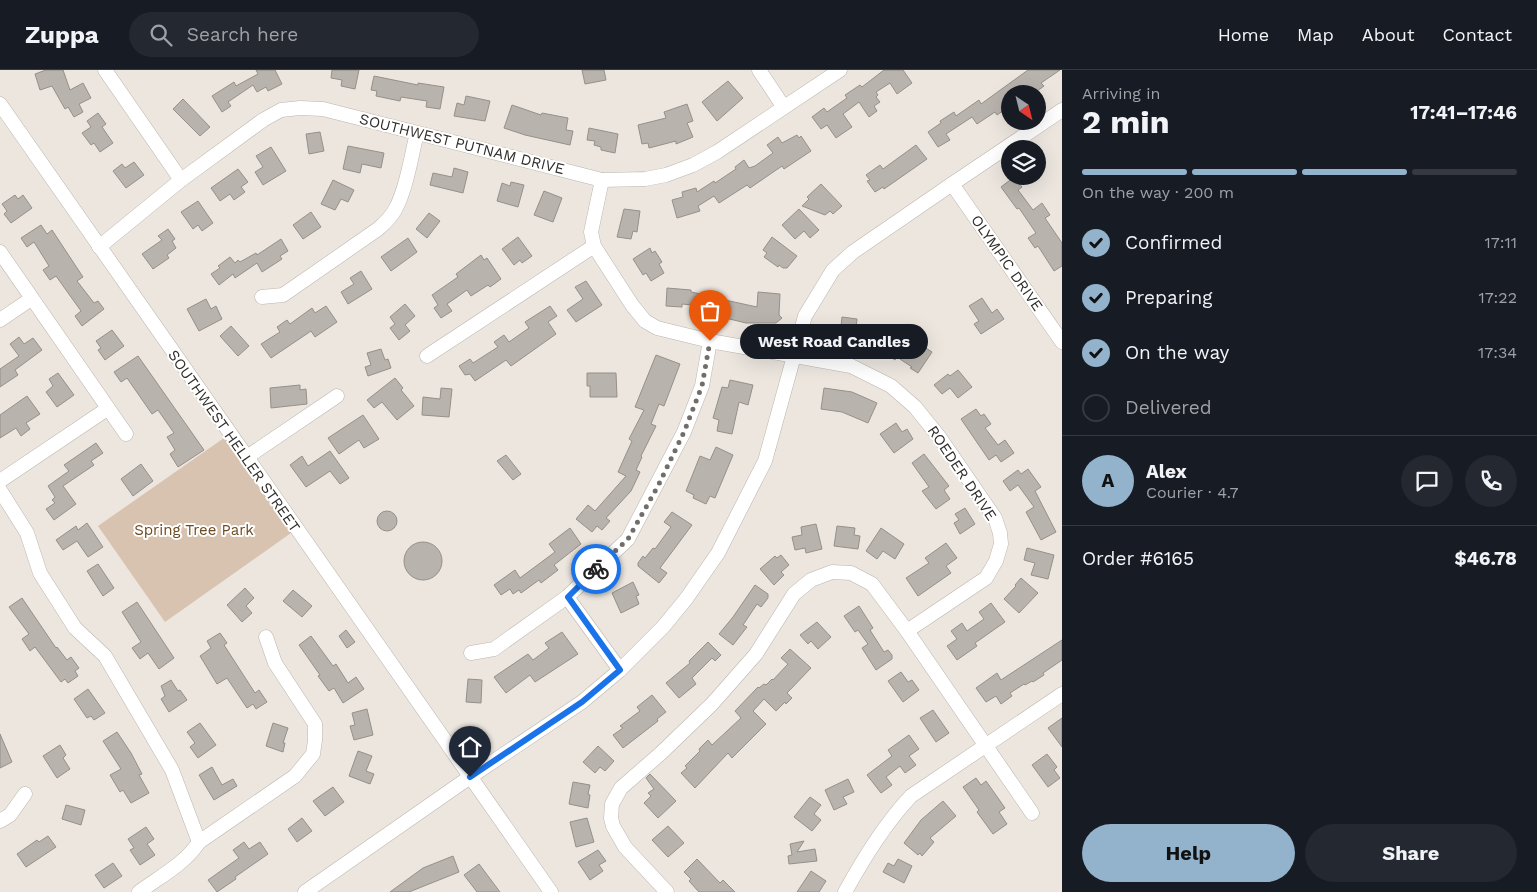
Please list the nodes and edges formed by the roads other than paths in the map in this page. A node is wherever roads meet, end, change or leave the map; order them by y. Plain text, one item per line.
1 (105, 70) edge
2 (759, 70) edge
3 (840, 70) edge
4 (0, 104) edge
5 (783, 106) junction
6 (1062, 110) edge
7 (417, 133) junction
8 (181, 180) junction
9 (602, 180) junction
10 (952, 184) junction
11 (594, 246) junction
12 (99, 247) junction
13 (0, 252) edge
14 (262, 297) dead end
15 (31, 299) junction
16 (0, 320) edge
17 (710, 341) junction
18 (1062, 342) edge
19 (427, 356) dead end
20 (793, 357) junction
21 (337, 396) dead end
22 (108, 409) junction
23 (126, 434) dead end
24 (247, 457) junction
25 (0, 481) edge
26 (0, 490) edge
27 (568, 597) junction
28 (907, 631) junction
29 (266, 637) dead end
30 (471, 653) dead end
31 (620, 670) junction
32 (1062, 694) edge
33 (987, 746) junction
34 (470, 777) junction
35 (25, 794) dead end
36 (1032, 813) dead end
37 (0, 821) edge
38 (199, 842) junction
39 (138, 892) edge
40 (305, 892) edge
41 (550, 892) edge
42 (668, 892) edge
43 (844, 892) edge

1 - 8 street
2 - 5 street
3 - 5 street, SOUTHWEST PUTNAM DRIVE
4 - 12 street, SOUTHWEST HELLER STREET
5 - 9 street, SOUTHWEST PUTNAM DRIVE
6 - 10 street
7 - 8 street, SOUTHWEST PUTNAM DRIVE
7 - 9 street, SOUTHWEST PUTNAM DRIVE
7 - 14 street
8 - 12 street, SOUTHWEST PUTNAM DRIVE
9 - 11 street
10 - 18 street, OLYMPIC DRIVE
10 - 20 street
11 - 17 street, ROEDER DRIVE
11 - 19 street
12 - 24 street, SOUTHWEST HELLER STREET
13 - 15 street
15 - 16 street
15 - 22 street
17 - 20 street, ROEDER DRIVE
17 - 27 street
20 - 28 street, ROEDER DRIVE
20 - 31 street
21 - 24 street
22 - 23 street
22 - 25 street
24 - 34 street, SOUTHWEST HELLER STREET
26 - 38 street
27 - 30 street
27 - 31 street
28 - 33 street
28 - 42 street
29 - 38 street
31 - 34 street
32 - 33 street
33 - 36 street
33 - 43 street
34 - 40 street
34 - 41 street, SOUTHWEST HELLER STREET
35 - 37 street
38 - 39 street

